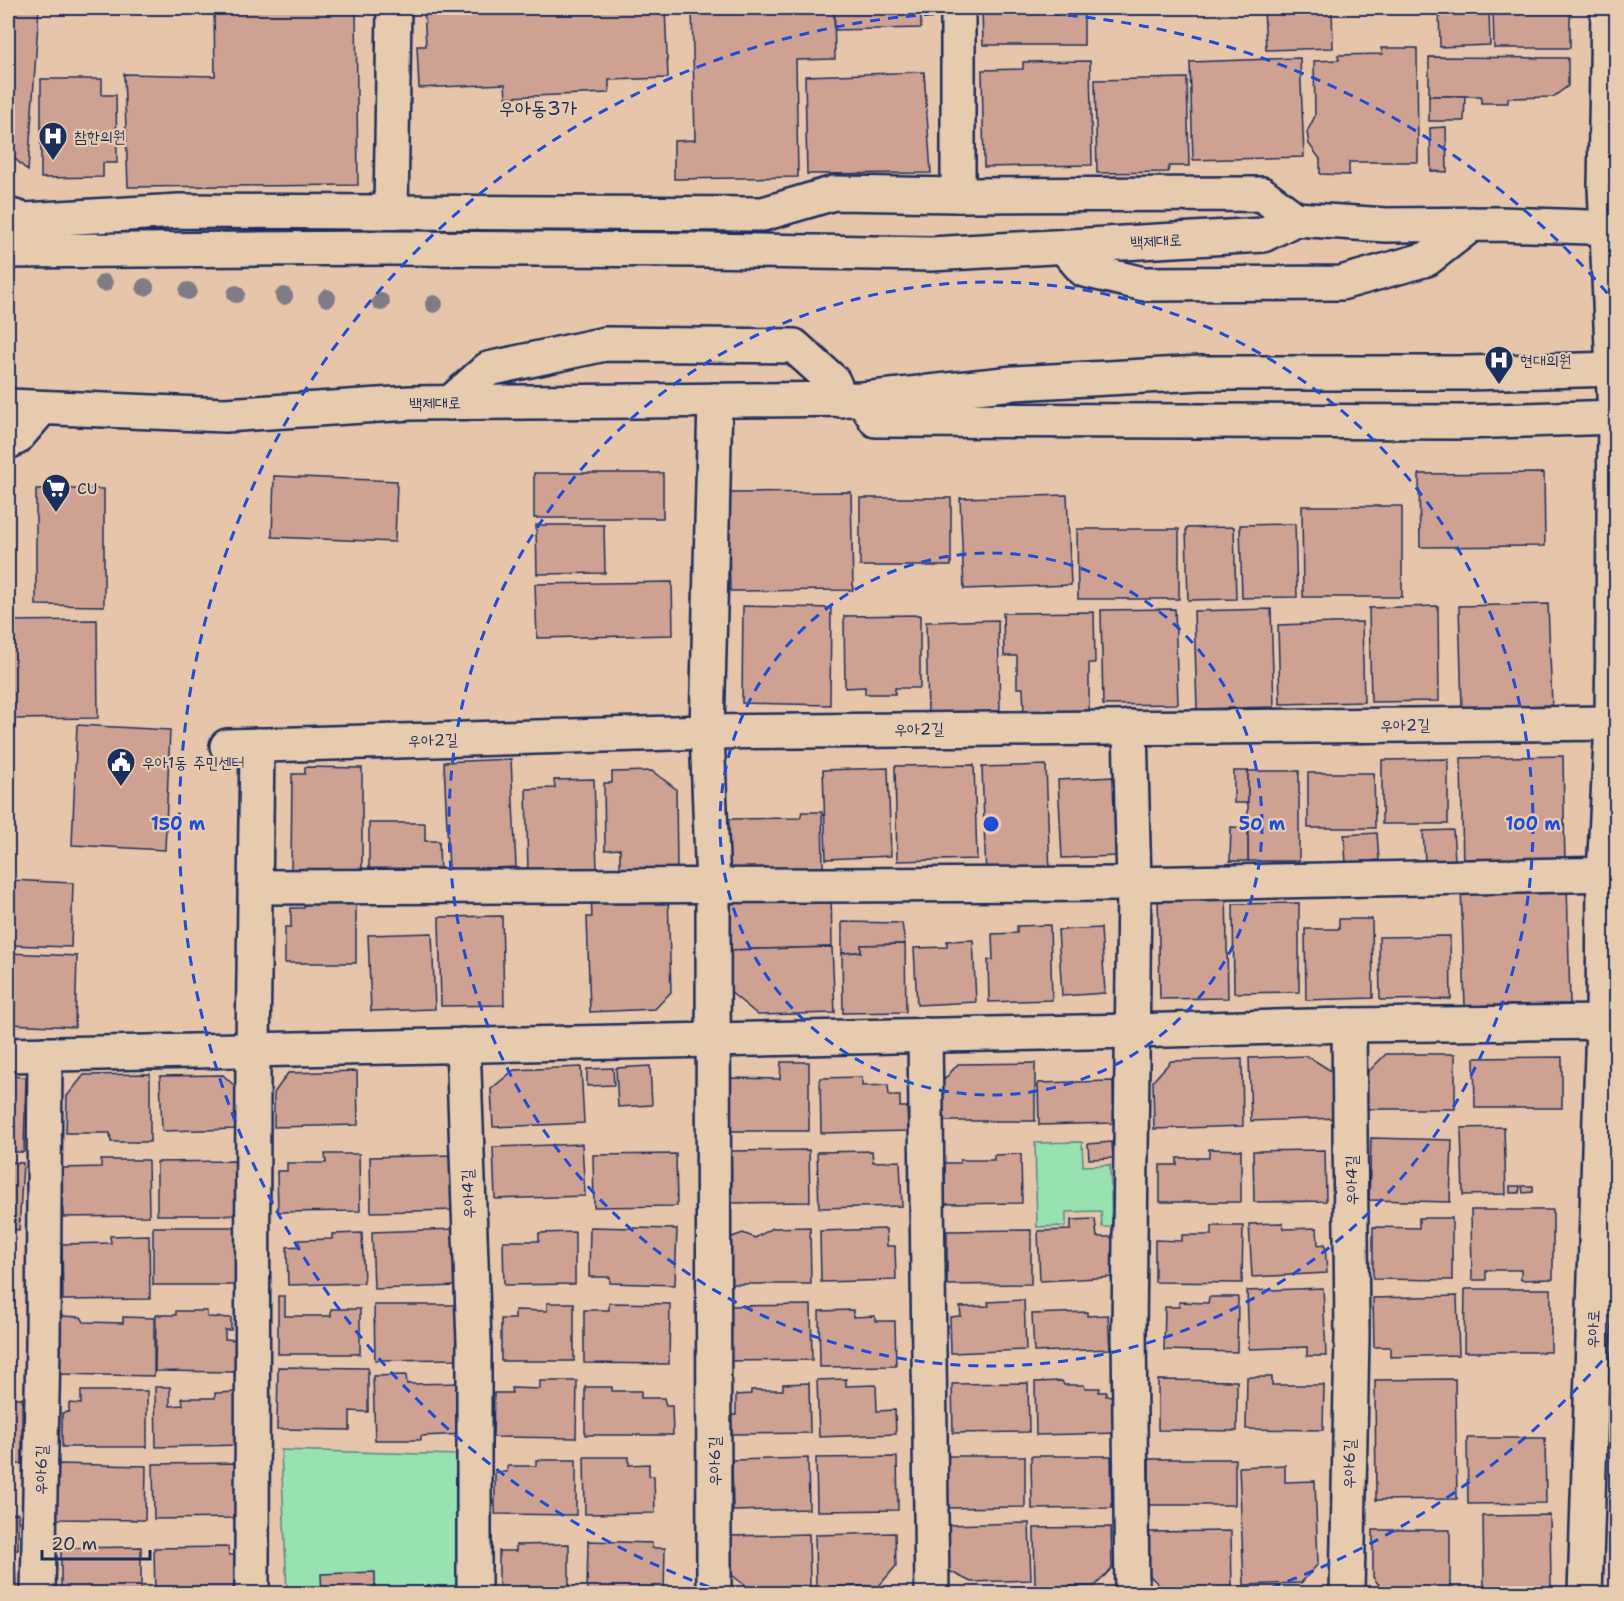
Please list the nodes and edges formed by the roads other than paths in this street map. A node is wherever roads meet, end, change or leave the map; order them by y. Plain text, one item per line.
1 (394, 8) edge
2 (958, 8) edge
3 (1608, 8) edge
4 (958, 195) junction
5 (179, 211) junction
6 (308, 212) junction
7 (391, 213) junction
8 (636, 213) junction
9 (763, 214) junction
10 (8, 215) edge
11 (1295, 219) junction
12 (1472, 225) junction
13 (1611, 227) edge
14 (1064, 246) junction
15 (248, 248) junction
16 (698, 250) junction
17 (13, 258) edge
18 (1615, 369) edge
19 (715, 400) junction
20 (852, 400) junction
21 (20, 401) edge
22 (450, 403) junction
23 (1616, 417) edge
24 (8, 442) edge
25 (1614, 723) edge
26 (1130, 727) junction
27 (707, 732) junction
28 (1610, 874) edge
29 (1134, 884) junction
30 (713, 886) junction
31 (255, 887) junction
32 (1610, 1022) edge
33 (1349, 1025) junction
34 (1132, 1031) junction
35 (925, 1035) junction
36 (713, 1040) junction
37 (463, 1045) junction
38 (253, 1050) junction
39 (45, 1054) junction
40 (8, 1055) edge
41 (1352, 1335) joint
42 (38, 1593) edge
43 (252, 1593) edge
44 (474, 1593) edge
45 (714, 1593) edge
46 (932, 1593) edge
47 (1132, 1593) edge
48 (1347, 1593) edge
49 (1585, 1593) edge

1 - 7 street
2 - 4 street
3 - 13 street, 우아로
4 - 9 street
4 - 11 street
5 - 6 street
5 - 10 street
5 - 15 street, 백제대로
6 - 7 street
6 - 15 street
7 - 8 street
8 - 9 street
8 - 16 street
9 - 16 street
11 - 12 street
11 - 14 street, 백제대로
12 - 13 street
12 - 14 street
13 - 18 street, 우아로
14 - 16 street, 백제대로
15 - 16 street, 백제대로
15 - 17 street, 백제대로
18 - 20 street, 백제대로
18 - 23 street, 우아로
19 - 20 street, 백제대로
19 - 22 street, 백제대로
19 - 27 street
20 - 22 street
20 - 23 street
21 - 22 street, 백제대로
21 - 24 street
23 - 25 street, 우아로
25 - 26 street, 우아2길
25 - 28 street, 우아로
26 - 27 street, 우아2길
26 - 29 street
27 - 30 street
27 - 31 street, 우아2길
28 - 29 street
28 - 32 street, 우아로
29 - 30 street
29 - 34 street
30 - 31 street
30 - 36 street
31 - 38 street
32 - 33 street
32 - 49 street, 우아로
33 - 34 street
33 - 41 street, 우아4길
34 - 35 street
34 - 47 street
35 - 36 street
35 - 46 street
36 - 37 street
36 - 45 street, 우아6길
37 - 38 street
37 - 44 street, 우아4길
38 - 39 street
38 - 43 street
39 - 40 street
39 - 42 street, 우아6길
41 - 48 street, 우아6길

